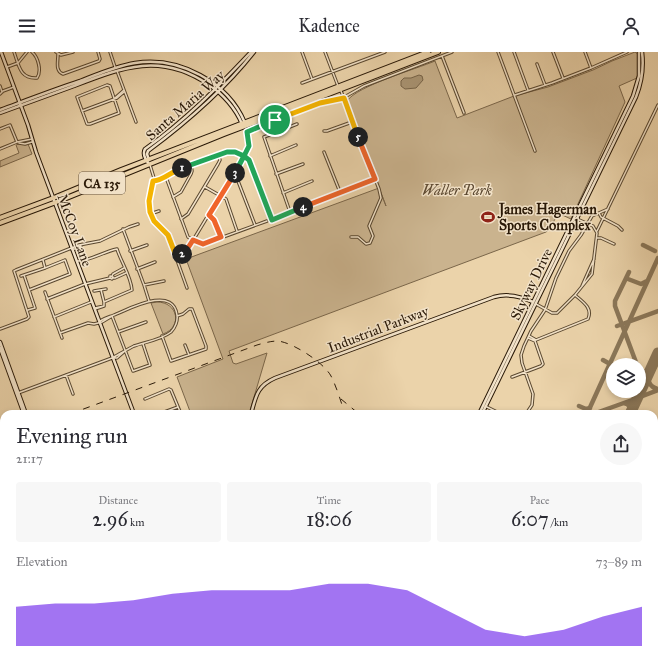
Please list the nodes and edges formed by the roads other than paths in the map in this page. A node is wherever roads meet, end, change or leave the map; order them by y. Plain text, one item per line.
1 (1, 52) edge
2 (14, 52) edge
3 (27, 52) edge
4 (32, 52) edge
5 (56, 52) edge
6 (73, 52) edge
7 (98, 52) edge
8 (110, 52) edge
9 (251, 52) edge
10 (254, 52) edge
11 (302, 52) edge
12 (325, 52) edge
13 (385, 52) edge
14 (428, 52) edge
15 (438, 52) edge
16 (452, 52) edge
17 (498, 52) edge
18 (514, 52) edge
19 (553, 52) edge
20 (584, 52) edge
21 (627, 52) edge
22 (639, 52) edge
23 (642, 52) edge
24 (58, 54) junction
25 (442, 56) junction
26 (18, 63) junction
27 (536, 64) dead end
28 (7, 67) junction
29 (591, 68) junction
30 (116, 69) junction
31 (332, 72) junction
32 (312, 79) junction
33 (564, 79) junction
34 (302, 83) dead end
35 (545, 85) junction
36 (0, 86) edge
37 (14, 87) junction
38 (339, 88) junction
39 (218, 90) junction
40 (528, 90) junction
41 (124, 91) junction
42 (2, 92) junction
43 (0, 94) edge
44 (515, 95) junction
45 (344, 98) junction
46 (115, 99) junction
47 (20, 104) junction
48 (658, 105) edge
49 (0, 110) edge
50 (82, 111) junction
51 (0, 113) edge
52 (464, 113) dead end
53 (275, 120) junction
54 (136, 122) dead end
55 (352, 122) junction
56 (297, 124) dead end
57 (244, 125) junction
58 (0, 129) edge
59 (279, 130) junction
60 (324, 130) dead end
61 (32, 141) junction
62 (17, 142) junction
63 (296, 145) dead end
64 (0, 149) edge
65 (535, 151) dead end
66 (324, 152) dead end
67 (218, 154) junction
68 (244, 156) junction
69 (270, 156) junction
70 (148, 161) junction
71 (303, 164) dead end
72 (191, 165) junction
73 (276, 174) junction
74 (233, 176) junction
75 (165, 177) junction
76 (375, 179) junction
77 (153, 181) junction
78 (312, 181) dead end
79 (205, 187) junction
80 (340, 192) junction
81 (283, 193) junction
82 (221, 196) junction
83 (173, 197) junction
84 (54, 200) junction
85 (608, 209) junction
86 (159, 212) dead end
87 (290, 212) junction
88 (599, 213) junction
89 (150, 214) junction
90 (16, 215) junction
91 (209, 215) junction
92 (0, 218) edge
93 (604, 218) junction
94 (181, 219) junction
95 (575, 219) junction
96 (267, 221) dead end
97 (0, 223) edge
98 (138, 224) dead end
99 (587, 224) junction
100 (255, 225) junction
101 (123, 229) junction
102 (622, 230) dead end
103 (237, 231) junction
104 (597, 231) junction
105 (221, 237) junction
106 (352, 237) dead end
107 (597, 238) junction
108 (193, 240) junction
109 (614, 244) dead end
110 (146, 245) dead end
111 (72, 248) junction
112 (130, 251) junction
113 (176, 256) junction
114 (595, 257) junction
115 (42, 260) junction
116 (77, 261) junction
117 (155, 262) dead end
118 (45, 268) junction
119 (124, 268) junction
120 (137, 269) junction
121 (126, 272) junction
122 (24, 275) junction
123 (21, 276) dead end
124 (112, 277) junction
125 (164, 281) dead end
126 (85, 284) junction
127 (144, 284) junction
128 (187, 288) dead end
129 (581, 288) junction
130 (106, 289) dead end
131 (29, 290) junction
132 (101, 290) junction
133 (94, 291) dead end
134 (45, 292) dead end
135 (575, 295) junction
136 (47, 299) junction
137 (92, 302) junction
138 (104, 302) junction
139 (150, 302) junction
140 (534, 303) junction
141 (39, 307) dead end
142 (36, 308) junction
143 (94, 309) junction
144 (28, 310) junction
145 (545, 310) junction
146 (112, 316) junction
147 (177, 316) junction
148 (54, 317) junction
149 (99, 322) junction
150 (146, 322) dead end
151 (0, 329) edge
152 (118, 332) junction
153 (60, 334) junction
154 (162, 336) junction
155 (528, 337) junction
156 (62, 338) dead end
157 (536, 341) junction
158 (0, 342) edge
159 (143, 343) junction
160 (185, 345) dead end
161 (0, 348) edge
162 (125, 351) junction
163 (189, 355) junction
164 (112, 358) junction
165 (525, 372) junction
166 (66, 375) junction
167 (512, 377) dead end
168 (18, 393) junction
169 (73, 394) dead end
170 (145, 399) dead end
171 (485, 406) junction
172 (178, 407) junction
173 (24, 410) edge
174 (132, 410) edge
175 (170, 410) edge
176 (179, 410) edge
177 (252, 410) edge
178 (482, 410) edge
179 (484, 410) edge
180 (493, 410) edge
181 (529, 410) edge

1 - 28 street, McCoy Lane
2 - 26 street
3 - 26 street
4 - 26 street
5 - 24 street
6 - 24 street
7 - 24 street
8 - 30 street
9 - 39 street, Santa Maria Way
10 - 39 street, Santa Maria Way
11 - 32 street
12 - 31 street
13 - 31 street
14 - 38 highway, CA 135
15 - 38 highway, CA 135
16 - 25 street
17 - 44 street
18 - 40 street
19 - 33 street
20 - 29 street
21 - 29 street
22 - 95 street, Skyway Drive
23 - 95 street, Skyway Drive
25 - 45 street
25 - 52 street
26 - 28 street
27 - 35 street
28 - 37 street, McCoy Lane
29 - 33 street
30 - 39 street
30 - 41 street
30 - 47 street
31 - 32 street
31 - 38 street
32 - 34 street
33 - 35 street
35 - 40 street
36 - 42 street
37 - 42 street
37 - 47 street, McCoy Lane
38 - 45 street
38 - 57 highway, CA 135
39 - 57 street
39 - 70 street, Santa Maria Way
40 - 44 street
41 - 46 street
41 - 54 street
42 - 43 street
44 - 65 street
45 - 53 street
45 - 55 street
46 - 50 street
46 - 50 street
46 - 50 street
47 - 49 street
47 - 51 street
47 - 61 street, McCoy Lane
48 - 85 street
53 - 59 street
53 - 68 street
55 - 60 street
55 - 76 street
56 - 59 street
57 - 70 highway, CA 135
58 - 62 street
59 - 69 street
61 - 62 street
61 - 84 street, McCoy Lane
62 - 64 street
63 - 69 street
66 - 80 street
67 - 68 street
67 - 72 street
67 - 79 street
68 - 74 street
68 - 87 street
69 - 73 street
70 - 77 street
70 - 84 highway, CA 135
71 - 73 street
72 - 75 street
72 - 83 street
73 - 81 street
74 - 82 street
74 - 100 street
75 - 77 street
75 - 83 street
76 - 80 street
76 - 106 street
77 - 89 street
78 - 81 street
79 - 82 street
79 - 94 street
80 - 87 street
81 - 87 street
82 - 91 street
82 - 103 street
83 - 94 street
84 - 90 highway, CA 135
84 - 111 street, McCoy Lane
85 - 88 street
85 - 93 street
86 - 89 street
88 - 93 street
88 - 99 street
89 - 113 street
90 - 92 highway, CA 135
90 - 97 highway, CA 135
91 - 105 street
91 - 108 street
93 - 102 street
93 - 104 street
94 - 108 street
95 - 99 street
95 - 140 street, Skyway Drive
96 - 100 street
98 - 101 street
99 - 104 street
99 - 145 street
100 - 103 street
101 - 111 street
101 - 112 street
103 - 105 street
104 - 107 street
105 - 108 street
107 - 109 street
107 - 114 street
108 - 113 street
110 - 112 street
111 - 115 street
111 - 116 street, McCoy Lane
112 - 120 street
113 - 128 street
114 - 129 street
114 - 129 street
115 - 118 street
115 - 144 street
116 - 119 street
116 - 126 street, McCoy Lane
117 - 120 street
118 - 122 street
118 - 131 street
119 - 121 street
119 - 124 street
120 - 127 street
121 - 124 street
121 - 138 street
122 - 123 street
122 - 131 street
124 - 126 street
125 - 127 street
126 - 136 street
126 - 137 street, McCoy Lane
127 - 139 street
129 - 135 street
130 - 132 street
131 - 142 street
132 - 133 street
132 - 138 street
134 - 136 street
135 - 145 street
135 - 157 street
136 - 148 street
137 - 143 street, McCoy Lane
137 - 148 street
138 - 143 street
139 - 146 street
139 - 147 street
140 - 145 street
140 - 171 street, Skyway Drive
140 - 177 street, Industrial Parkway
141 - 142 street
142 - 144 street
143 - 149 street, McCoy Lane
144 - 151 street
145 - 155 street
146 - 149 street
146 - 152 street
147 - 154 street
147 - 163 street
148 - 153 street
149 - 153 street
149 - 164 street, McCoy Lane
150 - 152 street
152 - 162 street
153 - 156 street
154 - 159 street
154 - 163 street
155 - 157 street
155 - 165 street
157 - 165 street
158 - 168 street
159 - 162 street
159 - 162 street
160 - 163 street
161 - 168 street
162 - 164 street
164 - 166 street
164 - 174 street, McCoy Lane
165 - 167 street
165 - 181 street
166 - 168 street
166 - 169 street
168 - 173 street
170 - 172 street
171 - 178 street, Skyway Drive
171 - 179 street, Skyway Drive
171 - 180 street
172 - 175 street
172 - 176 street

